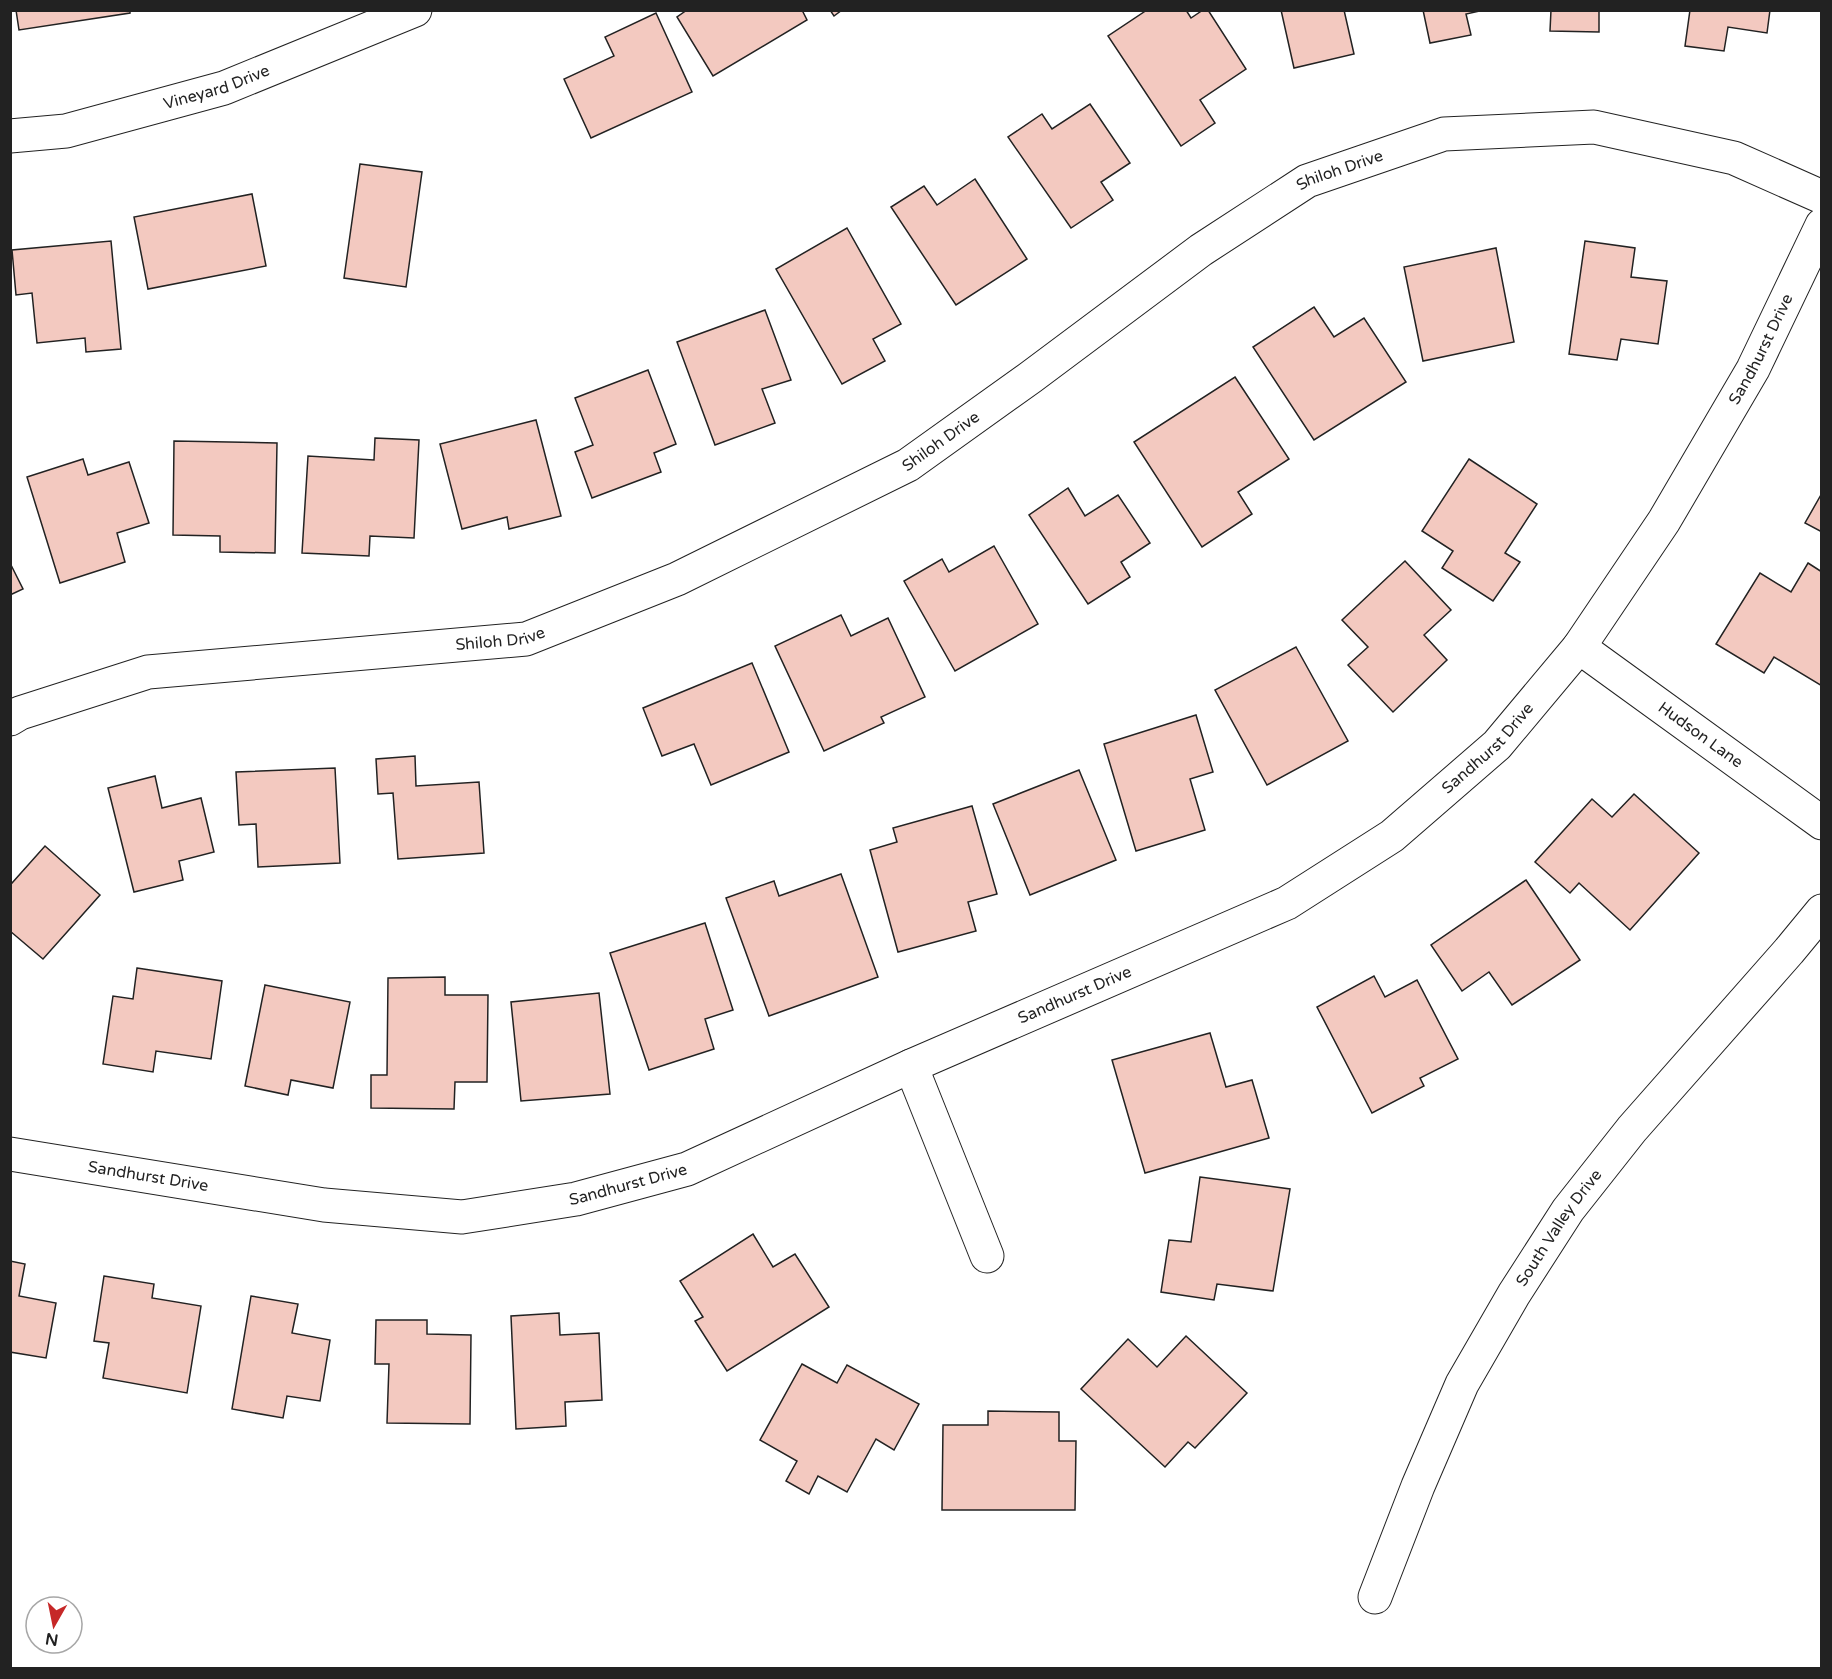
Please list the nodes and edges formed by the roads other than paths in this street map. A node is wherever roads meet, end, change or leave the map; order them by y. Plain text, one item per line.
1 (415, 10) edge
2 (10, 136) edge
3 (1821, 196) edge
4 (1821, 225) edge
5 (1579, 647) junction
6 (10, 719) edge
7 (1821, 823) edge
8 (1821, 911) edge
9 (910, 1066) junction
10 (10, 1154) edge
11 (987, 1256) dead end
12 (1375, 1597) dead end

1 - 2 street, Vineyard Drive
3 - 6 street, Shiloh Drive
4 - 5 street, Sandhurst Drive
5 - 7 street, Hudson Lane
5 - 9 street, Sandhurst Drive
8 - 12 street, South Valley Drive
9 - 10 street, Sandhurst Drive
9 - 11 street

